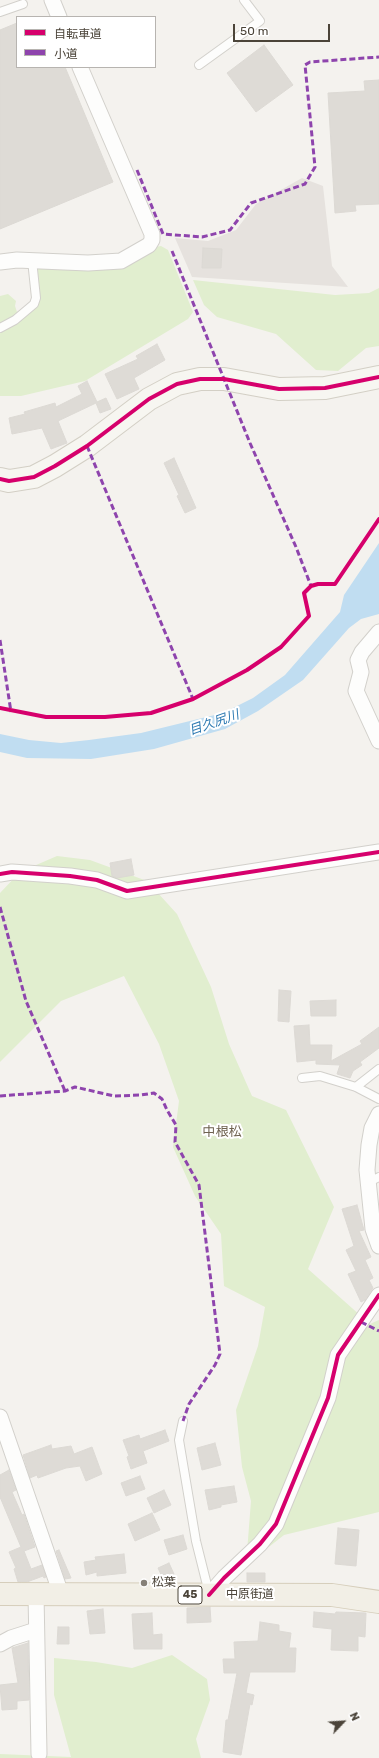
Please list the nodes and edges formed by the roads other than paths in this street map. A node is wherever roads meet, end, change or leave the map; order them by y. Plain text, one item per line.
1 (52, 0) edge
2 (244, 0) edge
3 (23, 4) dead end
4 (0, 12) edge
5 (59, 16) edge
6 (199, 65) dead end
7 (80, 68) edge
8 (32, 260) junction
9 (0, 262) edge
10 (0, 328) edge
11 (379, 377) edge
12 (0, 479) edge
13 (379, 632) edge
14 (379, 741) edge
15 (379, 852) edge
16 (0, 874) edge
17 (379, 1069) edge
18 (302, 1078) dead end
19 (356, 1087) junction
20 (379, 1099) edge
21 (379, 1114) edge
22 (374, 1180) edge
23 (379, 1246) edge
24 (379, 1295) edge
25 (0, 1417) edge
26 (183, 1421) dead end
27 (0, 1594) edge
28 (36, 1594) junction
29 (61, 1594) junction
30 (209, 1595) junction
31 (379, 1602) edge
32 (36, 1630) junction
33 (0, 1644) edge
34 (39, 1754) dead end

1 - 5 street
2 - 6 lane
3 - 4 lane
7 - 8 street
8 - 9 street
8 - 10 lane
11 - 12 street
13 - 14 street
15 - 16 street
17 - 19 lane
18 - 19 lane
19 - 20 lane
21 - 22 street
22 - 23 street
24 - 30 street
25 - 29 street
26 - 30 lane
27 - 28 main road, 中原街道 / 45
28 - 29 main road, 中原街道 / 45
28 - 32 street
29 - 30 main road, 中原街道 / 45
30 - 31 main road, 中原街道 / 45
32 - 33 street
32 - 34 street

